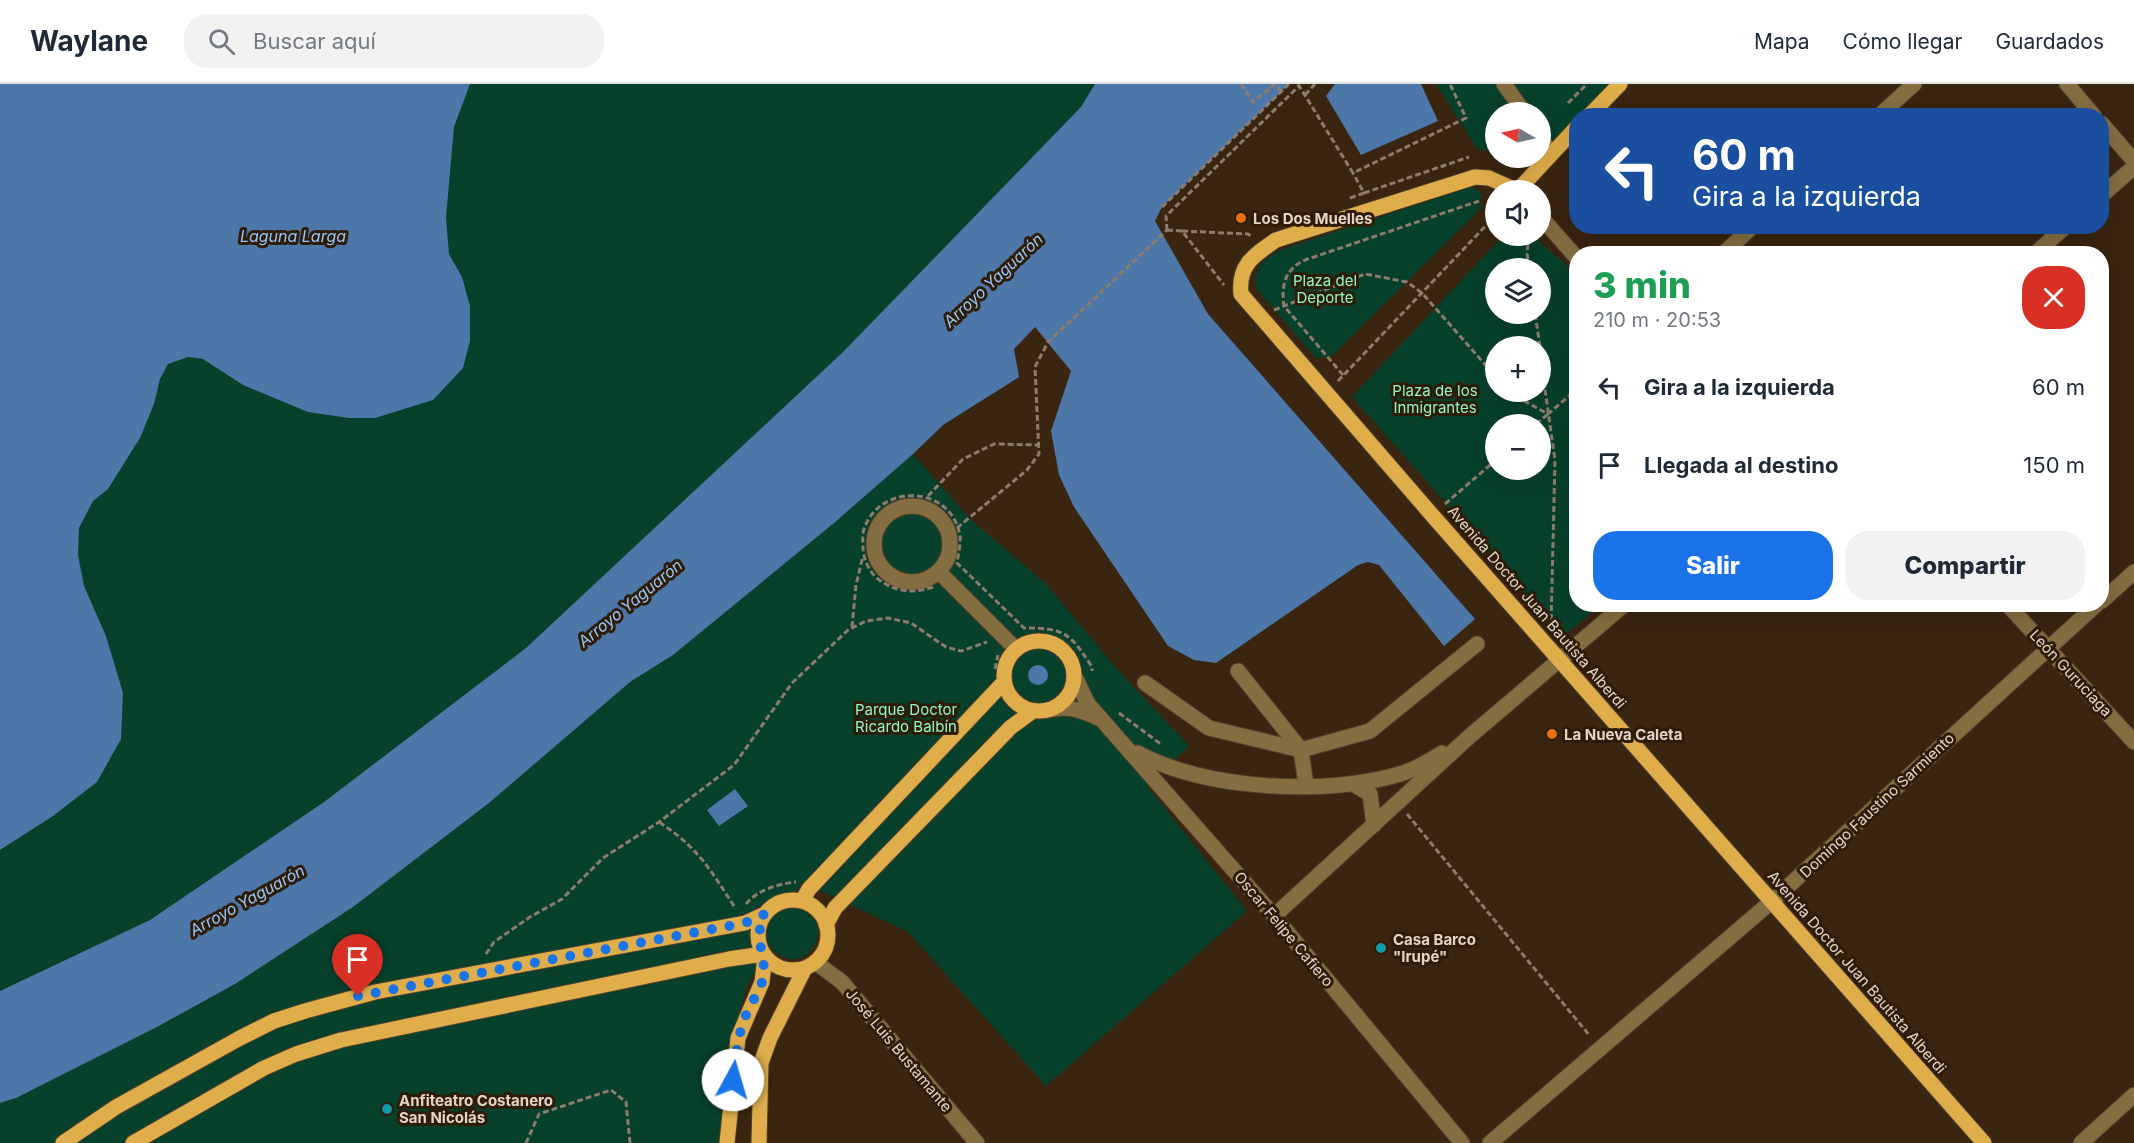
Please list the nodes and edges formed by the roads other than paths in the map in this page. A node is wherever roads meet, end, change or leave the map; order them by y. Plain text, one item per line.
1 (1504, 84) edge
2 (1620, 84) edge
3 (1914, 84) edge
4 (2067, 84) edge
5 (1517, 102) edge
6 (1597, 108) edge
7 (1888, 108) edge
8 (2087, 108) edge
9 (2109, 132) edge
10 (1569, 135) edge
11 (1551, 153) edge
12 (2134, 161) edge
13 (2134, 167) edge
14 (1537, 168) edge
15 (1494, 180) edge
16 (1526, 180) edge
17 (2109, 189) edge
18 (1551, 228) edge
19 (1745, 234) edge
20 (2057, 234) edge
21 (1732, 246) edge
22 (2044, 246) edge
23 (1569, 248) edge
24 (2134, 572) edge
25 (938, 579) junction
26 (2109, 595) edge
27 (1614, 612) edge
28 (2014, 612) edge
29 (2088, 612) edge
30 (1477, 644) dead end
31 (2048, 648) junction
32 (1016, 649) junction
33 (1555, 653) junction
34 (1238, 670) dead end
35 (1074, 675) junction
36 (1004, 682) junction
37 (1145, 683) dead end
38 (1050, 710) junction
39 (1033, 711) junction
40 (1100, 719) junction
41 (1470, 736) junction
42 (2134, 742) edge
43 (1128, 747) junction
44 (1301, 750) junction
45 (1353, 784) junction
46 (1306, 785) junction
47 (1374, 825) junction
48 (802, 901) junction
49 (1771, 902) junction
50 (765, 914) junction
51 (1274, 916) junction
52 (826, 925) junction
53 (764, 955) junction
54 (810, 965) junction
55 (2134, 1095) edge
56 (63, 1143) edge
57 (133, 1143) edge
58 (727, 1143) edge
59 (759, 1143) edge
60 (977, 1143) edge
61 (1462, 1143) edge
62 (1490, 1143) edge
63 (1984, 1143) edge
64 (2081, 1143) edge

1 - 5 street
2 - 6 main road
3 - 7 street
4 - 8 street
9 - 12 street
10 - 11 main road
13 - 17 street
14 - 16 main road
15 - 33 main road, Avenida Doctor Juan Bautista Alberdi
18 - 23 street
19 - 21 street
20 - 22 street
24 - 26 street
25 - 25 street
25 - 32 street
27 - 33 street
28 - 31 street, León Guruciaga
29 - 31 street, Domingo Faustino Sarmiento
30 - 44 street
31 - 42 street, León Guruciaga
31 - 49 street, Domingo Faustino Sarmiento
32 - 35 main road
32 - 36 main road
33 - 41 street
33 - 49 main road, Avenida Doctor Juan Bautista Alberdi
34 - 44 street
35 - 38 main road
35 - 40 street, Oscar Felipe Cafiero
36 - 39 main road
36 - 48 main road
37 - 44 street
38 - 39 main road
38 - 40 street, Oscar Felipe Cafiero
39 - 52 main road
40 - 43 street, Oscar Felipe Cafiero
41 - 45 street
41 - 47 street
43 - 46 street
43 - 51 street, Oscar Felipe Cafiero
44 - 46 street
45 - 46 street
45 - 47 street
47 - 51 street
48 - 50 main road
48 - 52 main road
49 - 62 street, Domingo Faustino Sarmiento
49 - 63 main road, Avenida Doctor Juan Bautista Alberdi
50 - 53 main road
50 - 56 main road
51 - 61 street, Oscar Felipe Cafiero
52 - 54 main road
53 - 54 main road
53 - 57 main road
53 - 58 main road
54 - 59 main road
54 - 60 street, José Luis Bustamante
55 - 64 street

